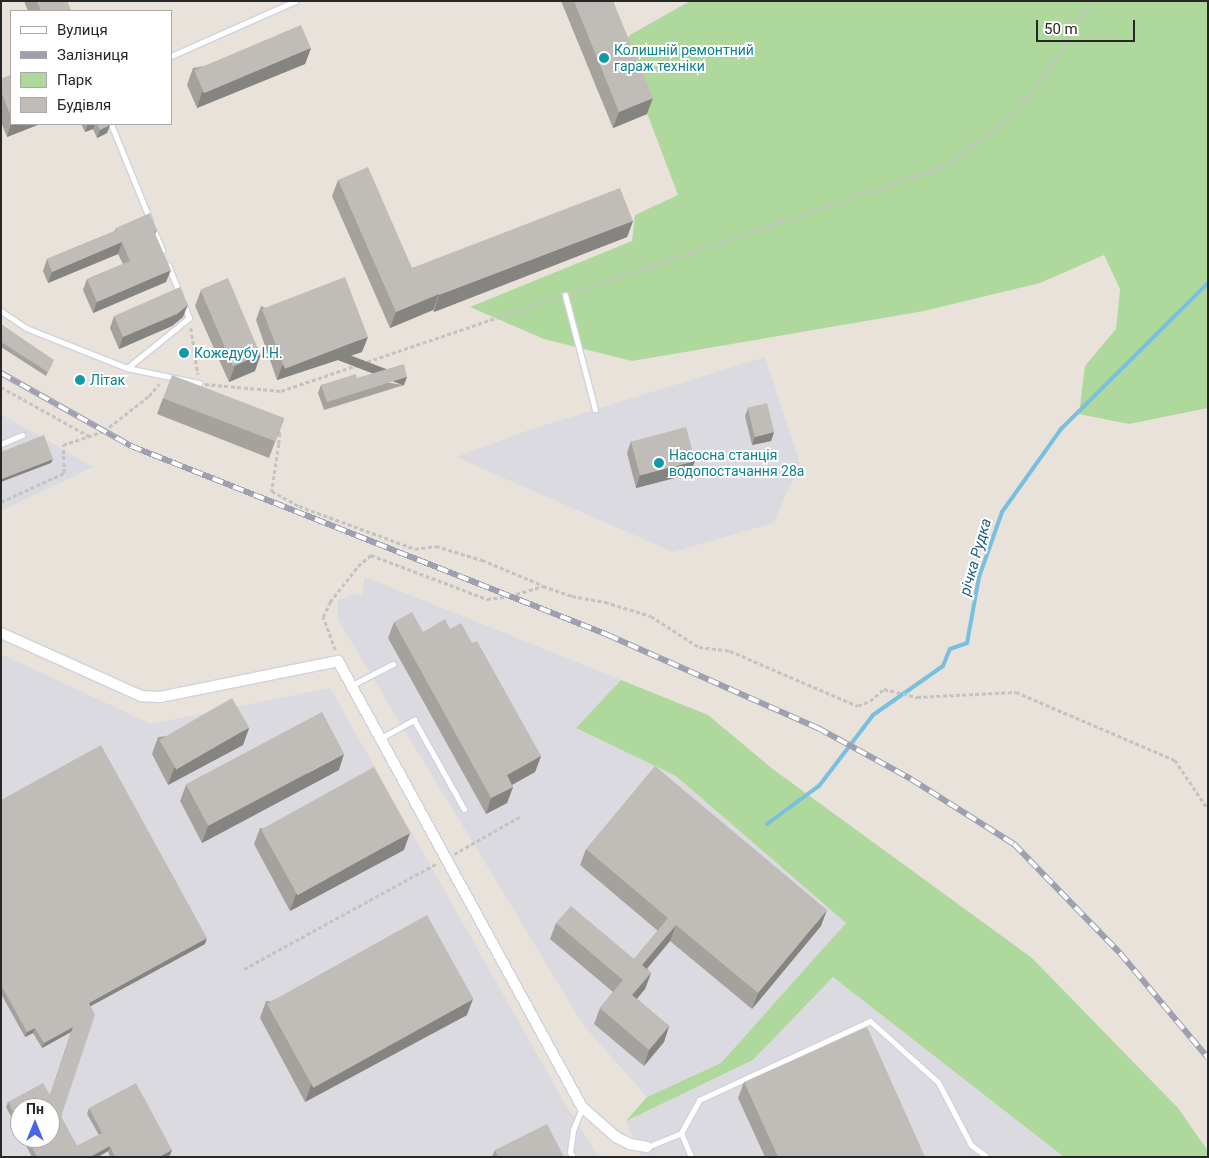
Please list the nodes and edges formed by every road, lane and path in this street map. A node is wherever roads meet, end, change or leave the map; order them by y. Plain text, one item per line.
1 (295, 1) edge
2 (1090, 1) edge
3 (172, 56) edge
4 (111, 125) edge
5 (163, 254) edge
6 (167, 263) edge
7 (564, 295) junction
8 (1, 311) edge
9 (189, 318) junction
10 (127, 368) junction
11 (166, 376) junction
12 (199, 383) junction
13 (1, 387) edge
14 (206, 388) edge
15 (595, 409) dead end
16 (272, 429) edge
17 (22, 436) dead end
18 (89, 436) junction
19 (1, 444) edge
20 (1, 502) edge
21 (543, 586) junction
22 (1, 633) edge
23 (338, 661) junction
24 (393, 664) dead end
25 (352, 685) junction
26 (380, 738) junction
27 (464, 809) dead end
28 (1208, 809) edge
29 (520, 816) dead end
30 (453, 854) dead end
31 (444, 859) dead end
32 (244, 969) dead end
33 (582, 1107) junction
34 (680, 1133) junction
35 (647, 1147) joint
36 (573, 1157) edge
37 (691, 1157) edge
38 (987, 1157) edge

1 - 3 lane
2 - 7 path
4 - 5 lane
6 - 9 lane
7 - 12 path
7 - 15 lane
8 - 10 lane
9 - 10 lane
9 - 12 path
10 - 11 lane
11 - 12 lane
11 - 18 path
12 - 14 path
13 - 18 path
16 - 21 path
17 - 19 lane
18 - 20 path
21 - 23 path
21 - 28 path
22 - 23 street
23 - 25 street
24 - 25 lane
25 - 26 street
26 - 27 lane
26 - 33 street
29 - 30 path
31 - 32 path
33 - 35 street
33 - 36 lane
34 - 35 lane
34 - 37 lane
34 - 38 lane

